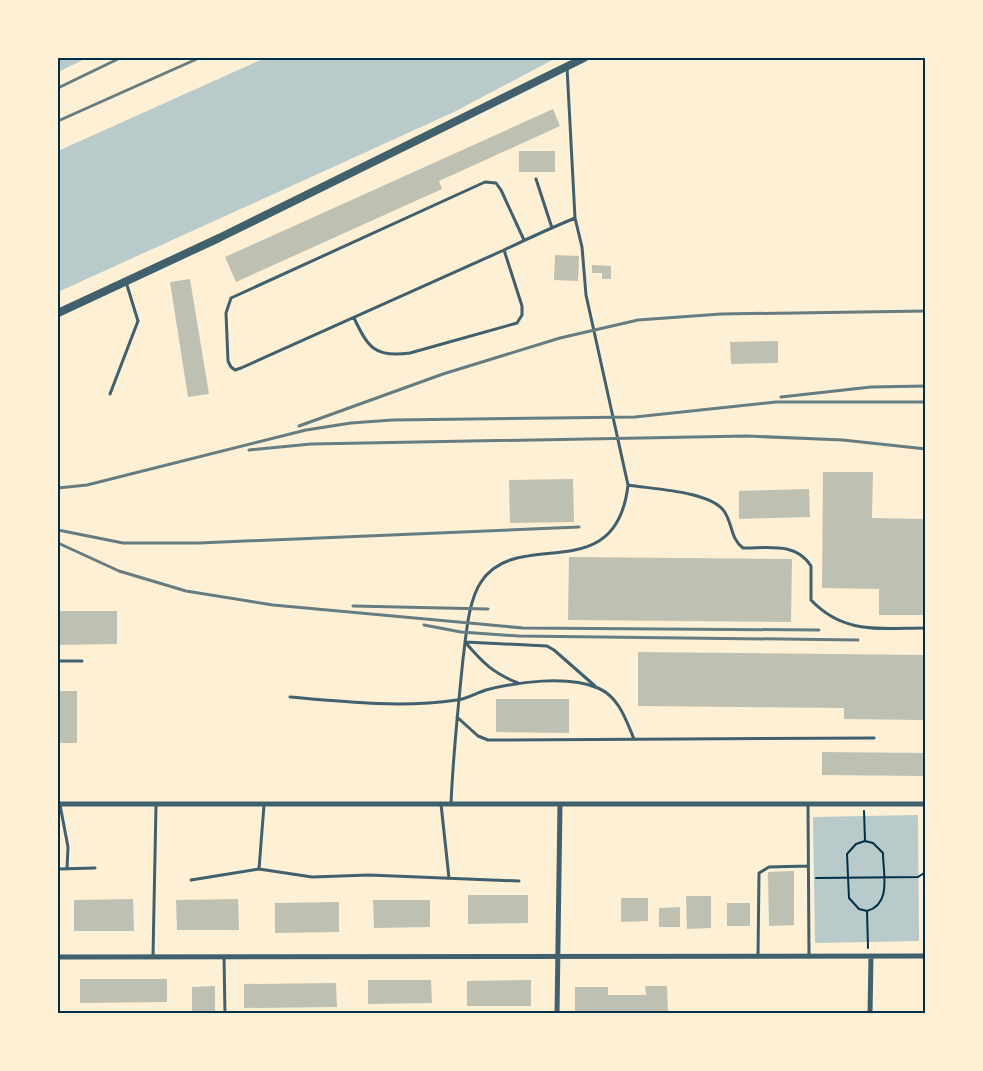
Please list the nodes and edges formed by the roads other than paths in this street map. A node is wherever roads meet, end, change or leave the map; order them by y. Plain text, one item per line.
1 (584, 58) edge
2 (567, 66) junction
3 (536, 179) dead end
4 (575, 218) junction
5 (552, 228) junction
6 (524, 240) junction
7 (504, 250) junction
8 (126, 282) junction
9 (58, 313) edge
10 (354, 318) junction
11 (110, 394) dead end
12 (628, 485) junction
13 (926, 628) edge
14 (465, 642) junction
15 (58, 661) edge
16 (82, 661) dead end
17 (519, 683) junction
18 (597, 687) junction
19 (290, 697) dead end
20 (458, 700) junction
21 (456, 717) junction
22 (874, 738) dead end
23 (634, 739) junction
24 (59, 804) edge
25 (156, 804) junction
26 (264, 804) junction
27 (441, 804) junction
28 (451, 804) junction
29 (560, 804) junction
30 (808, 804) junction
31 (926, 804) edge
32 (808, 866) junction
33 (95, 868) dead end
34 (58, 869) edge
35 (67, 869) junction
36 (259, 869) junction
37 (449, 878) junction
38 (191, 880) dead end
39 (519, 881) dead end
40 (558, 955) junction
41 (153, 956) junction
42 (224, 956) junction
43 (758, 956) junction
44 (809, 956) junction
45 (870, 956) junction
46 (926, 956) edge
47 (58, 957) edge
48 (114, 1014) edge
49 (148, 1014) edge
50 (225, 1014) edge
51 (557, 1014) edge
52 (870, 1014) edge

1 - 2 street
2 - 4 lane
2 - 8 street
3 - 5 lane
4 - 5 lane
4 - 12 lane
5 - 6 lane
6 - 7 lane
6 - 10 lane
7 - 10 lane
7 - 10 lane
8 - 9 street
8 - 11 lane
12 - 13 lane
12 - 14 lane
14 - 17 lane
14 - 18 lane
14 - 20 lane
15 - 16 lane
17 - 18 lane
17 - 20 lane
18 - 23 lane
19 - 20 lane
20 - 21 lane
21 - 23 lane
21 - 28 lane
22 - 23 lane
24 - 25 street
24 - 35 lane
25 - 26 street
25 - 41 lane
26 - 27 street
26 - 36 lane
27 - 28 street
27 - 37 lane
28 - 29 street
29 - 30 street
29 - 40 street
30 - 31 street
30 - 32 lane
32 - 43 lane
32 - 44 lane
33 - 35 lane
34 - 35 lane
36 - 37 lane
36 - 38 lane
37 - 39 lane
40 - 42 street
40 - 43 street
40 - 51 street
41 - 42 street
41 - 47 street
42 - 50 lane
43 - 44 street
44 - 45 street
45 - 46 street
45 - 52 street
48 - 49 lane

